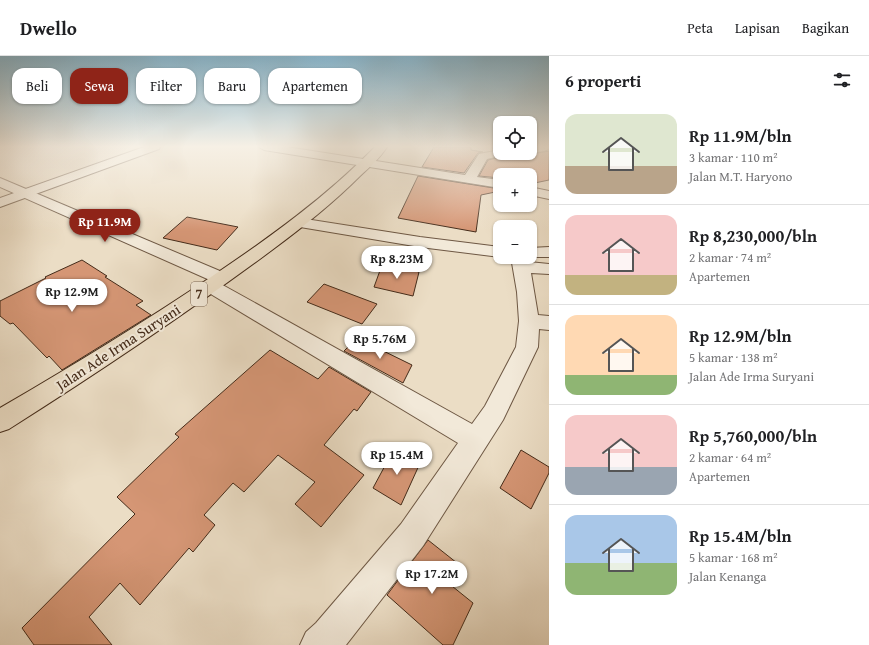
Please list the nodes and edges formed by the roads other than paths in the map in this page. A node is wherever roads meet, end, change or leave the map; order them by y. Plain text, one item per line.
1 (79, 174) edge
2 (355, 174) edge
3 (438, 174) edge
4 (472, 174) edge
5 (469, 179) junction
6 (0, 182) edge
7 (493, 183) edge
8 (537, 192) edge
9 (27, 193) junction
10 (548, 194) edge
11 (0, 203) edge
12 (299, 223) junction
13 (549, 252) edge
14 (493, 253) edge
15 (537, 254) edge
16 (519, 264) edge
17 (537, 264) edge
18 (549, 268) edge
19 (216, 282) junction
20 (539, 322) edge
21 (0, 421) edge
22 (476, 440) junction
23 (319, 645) edge

1 - 9 street
2 - 12 highway, Jalan Ade Irma Suryani / 7
3 - 5 street
4 - 5 street
5 - 7 street
6 - 9 street
8 - 10 street
9 - 11 street
9 - 19 street
12 - 14 street
12 - 19 highway, Jalan Ade Irma Suryani / 7
13 - 15 street
16 - 20 street
17 - 18 street
19 - 21 highway, Jalan Ade Irma Suryani / 7
19 - 22 street
20 - 22 street
22 - 23 street

